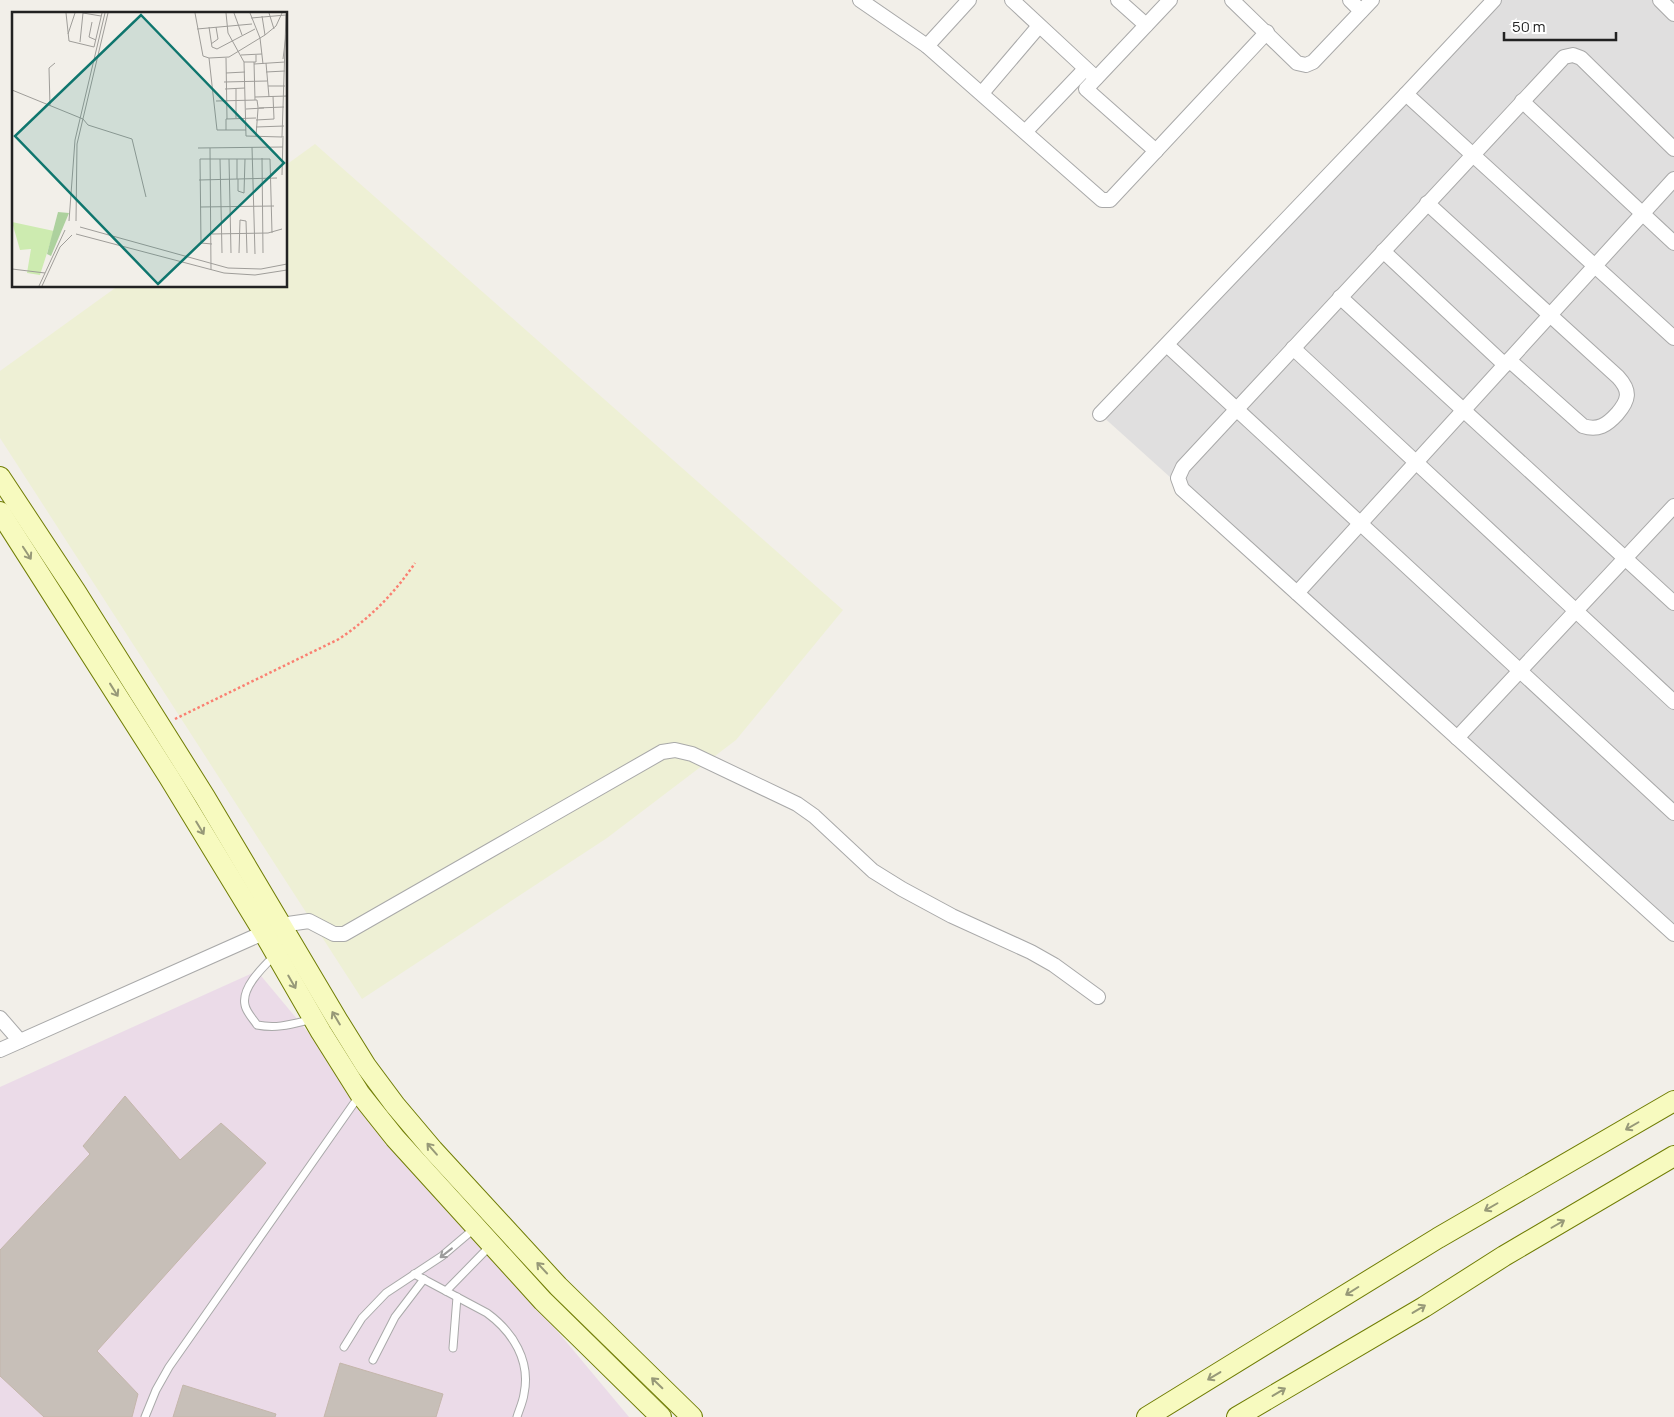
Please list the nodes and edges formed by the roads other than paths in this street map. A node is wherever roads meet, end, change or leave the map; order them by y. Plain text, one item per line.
1 (862, 0) edge
2 (969, 0) edge
3 (1012, 0) edge
4 (1118, 0) edge
5 (1170, 0) edge
6 (1232, 0) edge
7 (1350, 0) edge
8 (1372, 0) edge
9 (1494, 0) edge
10 (1660, 0) edge
11 (1361, 11) junction
12 (1674, 14) edge
13 (1039, 26) junction
14 (1146, 26) junction
15 (1267, 32) junction
16 (926, 46) junction
17 (1090, 74) junction
18 (982, 93) junction
19 (1406, 94) junction
20 (1522, 101) junction
21 (1026, 131) junction
22 (1674, 149) edge
23 (1156, 152) junction
24 (1472, 154) junction
25 (1674, 179) edge
26 (1427, 203) junction
27 (1643, 214) junction
28 (1674, 243) edge
29 (1383, 251) junction
30 (1595, 266) junction
31 (1340, 297) junction
32 (1550, 315) junction
33 (1674, 338) edge
34 (1167, 345) junction
35 (1293, 348) junction
36 (1507, 362) junction
37 (1236, 409) junction
38 (1464, 410) junction
39 (1100, 414) dead end
40 (1416, 462) junction
41 (0, 477) edge
42 (1674, 506) edge
43 (0, 512) edge
44 (1360, 523) junction
45 (1625, 558) junction
46 (1297, 593) junction
47 (1674, 603) edge
48 (1576, 611) junction
49 (1520, 671) junction
50 (1674, 702) edge
51 (1457, 738) junction
52 (1674, 813) edge
53 (273, 929) junction
54 (1674, 934) edge
55 (276, 954) junction
56 (1098, 997) dead end
57 (0, 1018) edge
58 (313, 1019) junction
59 (20, 1041) junction
60 (0, 1050) edge
61 (360, 1094) junction
62 (1674, 1101) edge
63 (1674, 1156) edge
64 (483, 1220) junction
65 (492, 1244) junction
66 (414, 1274) junction
67 (424, 1279) junction
68 (446, 1291) junction
69 (457, 1297) junction
70 (344, 1347) dead end
71 (453, 1348) dead end
72 (373, 1360) dead end
73 (145, 1417) edge
74 (516, 1417) edge
75 (661, 1417) edge
76 (692, 1417) edge
77 (1147, 1417) edge
78 (1237, 1417) edge

1 - 16 street
2 - 16 street
3 - 13 street
4 - 14 street
5 - 14 street
6 - 15 street
7 - 11 street
8 - 11 street
9 - 19 street
10 - 12 street
11 - 15 street
13 - 17 street
13 - 18 street
14 - 17 street
15 - 23 street
16 - 18 street
17 - 21 street
17 - 23 street
18 - 21 street
19 - 24 street
19 - 34 street
20 - 22 street
20 - 24 street
20 - 27 street
21 - 23 street
24 - 26 street
24 - 30 street
25 - 27 street
26 - 29 street
26 - 32 street
27 - 28 street
27 - 30 street
29 - 31 street
29 - 36 street
30 - 32 street
30 - 33 street
31 - 35 street
31 - 38 street
32 - 36 street
32 - 36 street
34 - 37 street
34 - 39 street
35 - 37 street
35 - 40 street
36 - 38 street
37 - 44 street
37 - 46 street
38 - 40 street
38 - 45 street
40 - 44 street
40 - 48 street
41 - 53 street
42 - 45 street
43 -> 53 street
44 - 46 street
44 - 49 street
45 - 47 street
45 - 48 street
46 - 51 street
48 - 49 street
48 - 50 street
49 - 51 street
49 - 52 street
51 - 54 street
53 - 55 street
53 - 56 street
53 - 59 street
64 -> 53 street
55 -> 58 street
55 - 58 lane
57 - 59 street
58 - 61 street
59 - 60 street
61 - 64 street
61 - 73 lane
62 -> 77 street
78 -> 63 street
64 - 65 street
64 -> 66 lane
76 -> 64 street
65 - 68 lane
65 - 75 street
66 - 67 lane
66 - 70 lane
67 - 68 lane
67 - 72 lane
68 - 69 lane
69 - 71 lane
69 - 74 lane

